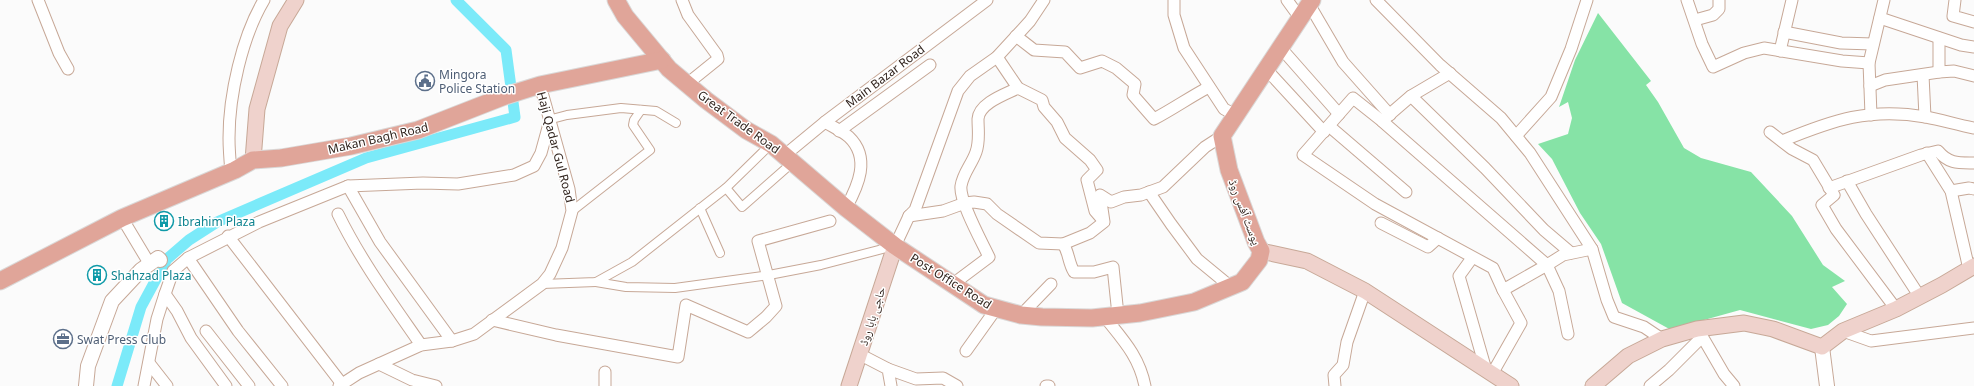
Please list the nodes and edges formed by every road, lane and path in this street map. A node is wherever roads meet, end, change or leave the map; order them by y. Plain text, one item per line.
1 (38, 0) edge
2 (264, 0) edge
3 (296, 0) edge
4 (616, 0) edge
5 (682, 0) edge
6 (987, 0) edge
7 (1044, 0) edge
8 (1174, 0) edge
9 (1287, 0) edge
10 (1376, 0) edge
11 (1587, 0) edge
12 (1687, 0) edge
13 (1719, 0) edge
14 (1792, 0) edge
15 (1884, 0) edge
16 (1955, 0) edge
17 (1307, 7) edge
18 (1880, 18) junction
19 (1695, 20) junction
20 (1974, 22) edge
21 (1784, 32) junction
22 (1016, 36) junction
23 (1939, 38) junction
24 (1873, 44) junction
25 (1280, 47) junction
26 (1974, 47) edge
27 (1780, 51) junction
28 (998, 57) junction
29 (662, 60) junction
30 (1869, 63) junction
31 (930, 65) dead end
32 (68, 69) dead end
33 (1266, 69) junction
34 (1939, 72) junction
35 (1450, 73) junction
36 (1923, 75) junction
37 (1974, 76) edge
38 (687, 84) junction
39 (1870, 86) junction
40 (1209, 87) junction
41 (532, 88) junction
42 (1018, 88) junction
43 (1411, 96) junction
44 (641, 110) junction
45 (1339, 114) junction
46 (1236, 115) junction
47 (1871, 115) junction
48 (1925, 117) junction
49 (1386, 118) junction
50 (549, 122) junction
51 (825, 122) junction
52 (676, 123) dead end
53 (1974, 128) edge
54 (1326, 129) junction
55 (839, 131) junction
56 (1770, 132) dead end
57 (1222, 136) junction
58 (1516, 136) junction
59 (1782, 141) junction
60 (771, 144) junction
61 (1927, 154) junction
62 (789, 159) junction
63 (252, 160) junction
64 (1974, 163) edge
65 (232, 172) junction
66 (1847, 181) junction
67 (348, 186) junction
68 (726, 188) junction
69 (1830, 188) junction
70 (1974, 189) edge
71 (1952, 191) junction
72 (1149, 192) junction
73 (1406, 192) dead end
74 (965, 203) junction
75 (700, 208) junction
76 (846, 208) junction
77 (572, 211) junction
78 (338, 214) dead end
79 (908, 216) junction
80 (123, 219) junction
81 (830, 222) dead end
82 (1104, 222) junction
83 (1381, 223) dead end
84 (228, 236) junction
85 (1438, 238) junction
86 (1063, 244) junction
87 (895, 246) junction
88 (1592, 249) junction
89 (1261, 251) junction
90 (720, 253) dead end
91 (1571, 253) junction
92 (188, 258) junction
93 (1472, 258) junction
94 (155, 261) junction
95 (1547, 265) junction
96 (1972, 267) edge
97 (172, 270) junction
98 (769, 276) junction
99 (0, 281) edge
100 (596, 282) junction
101 (0, 284) edge
102 (542, 284) junction
103 (952, 284) junction
104 (1051, 284) dead end
105 (1231, 287) junction
106 (1503, 290) junction
107 (1365, 291) junction
108 (165, 294) junction
109 (1920, 297) junction
110 (996, 309) junction
111 (1896, 309) junction
112 (1021, 315) junction
113 (1111, 316) junction
114 (492, 320) junction
115 (1974, 328) edge
116 (1843, 330) junction
117 (206, 331) dead end
118 (1700, 333) junction
119 (1568, 334) dead end
120 (1662, 339) junction
121 (452, 341) junction
122 (421, 345) junction
123 (1822, 347) junction
124 (966, 351) dead end
125 (859, 354) junction
126 (150, 363) junction
127 (379, 364) junction
128 (888, 369) junction
129 (605, 372) dead end
130 (1489, 372) junction
131 (341, 385) edge
132 (86, 386) edge
133 (144, 386) edge
134 (167, 386) edge
135 (226, 386) edge
136 (249, 386) edge
137 (282, 386) edge
138 (436, 386) edge
139 (604, 386) edge
140 (849, 386) edge
141 (891, 386) edge
142 (956, 386) edge
143 (1145, 386) edge
144 (1335, 386) edge
145 (1511, 386) edge
146 (1593, 386) edge
147 (1650, 386) edge
148 (1734, 386) edge
149 (1827, 386) edge

1 - 32 street
2 - 65 street
3 - 63 main road
4 - 29 main road, Great Trade Road
5 - 38 street
6 - 51 street, Main Bazar Road
7 - 22 street
8 - 40 street
9 - 17 street
10 - 35 street
11 - 58 street
12 - 19 street
13 - 19 street
14 - 21 street
15 - 18 street
16 - 20 street
17 - 25 main road
17 - 49 street
18 - 23 street
18 - 24 street
19 - 27 street
21 - 24 street
21 - 27 street
22 - 28 street
22 - 40 street
23 - 26 street
23 - 34 street
24 - 30 street
25 - 33 main road
25 - 45 street
27 - 30 street
28 - 42 street
28 - 79 street
29 - 38 main road, Great Trade Road
29 - 41 main road, Makan Bagh Road
30 - 39 street
31 - 55 street
33 - 46 main road
33 - 54 street
34 - 36 street
34 - 37 street
35 - 43 street
35 - 58 street
36 - 39 street
36 - 48 street
38 - 60 main road, Great Trade Road
39 - 47 street
40 - 46 street
41 - 50 street, Haji Qadar Gul Road
41 - 63 main road, Makan Bagh Road
42 - 74 street
42 - 82 street
43 - 49 street
43 - 91 street
44 - 50 street
44 - 52 street
44 - 77 street
45 - 49 street
45 - 54 street
46 - 57 main road
47 - 48 street
47 - 59 street
48 - 53 street
49 - 95 street
50 - 67 street
50 - 77 street, Haji Qadar Gul Road
51 - 55 street
51 - 62 street, Main Bazar Road
54 - 73 street
54 - 85 street
55 - 76 street
56 - 59 street
57 - 72 street
57 - 89 main road, پوسٹ آفس روڈ
58 - 88 street
59 - 69 street
60 - 62 main road, Great Trade Road
60 - 68 street
61 - 64 street
61 - 66 street
61 - 71 street
62 - 68 street
62 - 76 main road, Great Trade Road
63 - 65 main road, Makan Bagh Road
65 - 80 main road, Makan Bagh Road
66 - 69 street
66 - 109 street
67 - 84 street
67 - 121 street
68 - 75 street
69 - 111 street
70 - 71 street
71 - 96 street
72 - 82 street
72 - 105 street
74 - 79 street
74 - 86 street
74 - 103 street
75 - 90 street
75 - 100 street
76 - 87 main road, Great Trade Road
77 - 102 street, Haji Qadar Gul Road
78 - 122 street
79 - 87 street
80 - 94 street
80 - 99 main road
80 - 101 main road
81 - 98 street
82 - 86 street
83 - 85 street
84 - 92 street
84 - 131 street
85 - 93 street
86 - 113 street
87 - 98 street
87 - 103 main road, Post Office Road
87 - 125 main road, حاجی بابا روڈ
88 - 91 street
88 - 120 street
89 - 105 main road, پوسٹ آفس روڈ
89 - 107 main road
91 - 95 street
92 - 97 street
92 - 137 street
93 - 106 street
93 - 130 street
94 - 97 street
94 - 132 street
95 - 106 street
95 - 119 street
96 - 109 main road
97 - 108 street
98 - 100 street
98 - 114 street
100 - 102 street
102 - 114 street, Haji Qadar Gul Road
103 - 110 main road, Post Office Road
104 - 112 street
105 - 113 main road, پوسٹ آفس روڈ
106 - 130 street
107 - 130 main road
107 - 144 street
108 - 126 street
108 - 135 street
109 - 111 main road
110 - 112 main road, Post Office Road
110 - 124 street
111 - 116 main road
112 - 113 main road, Post Office Road
113 - 143 street
114 - 121 street, Haji Qadar Gul Road
115 - 116 street
116 - 123 main road
117 - 136 street
118 - 120 main road
118 - 123 main road
118 - 147 street
118 - 148 street
120 - 146 main road
121 - 122 street, Haji Qadar Gul Road
122 - 127 street, Haji Qadar Gul Road
123 - 149 street
125 - 128 street
125 - 140 main road, حاجی بابا روڈ
126 - 133 street
126 - 134 street
127 - 131 street, Haji Qadar Gul Road
127 - 138 street
128 - 141 street
128 - 142 street
129 - 139 street
130 - 145 main road

